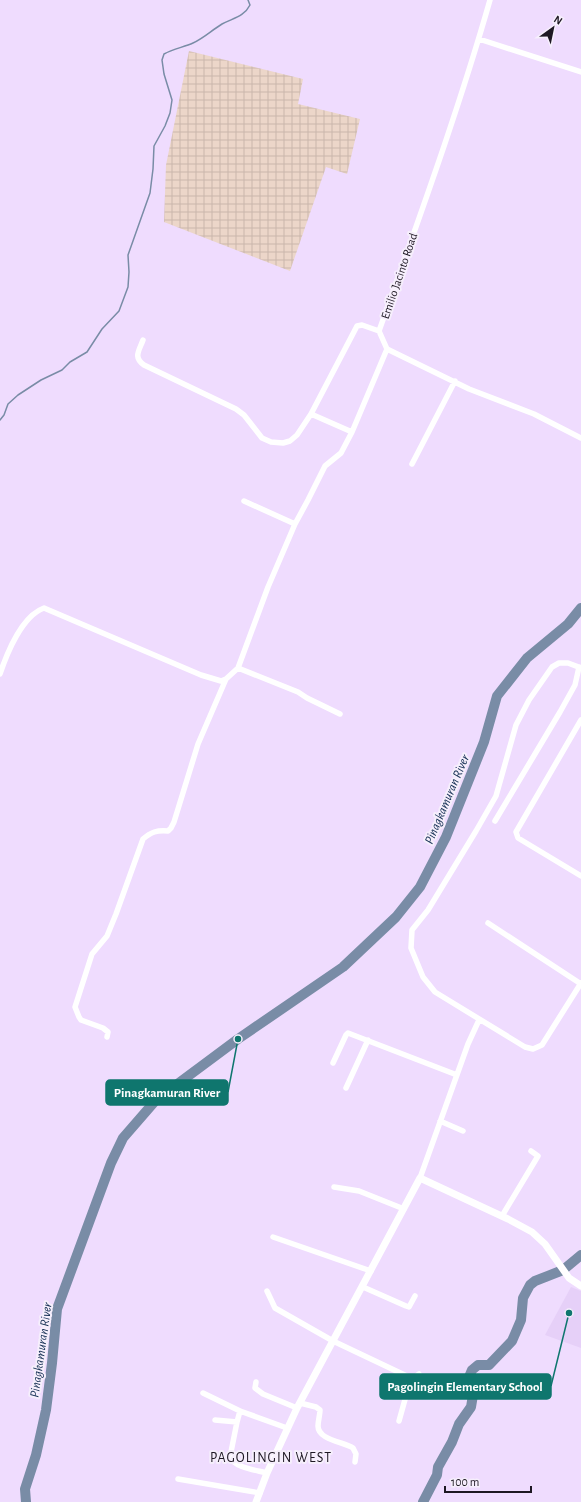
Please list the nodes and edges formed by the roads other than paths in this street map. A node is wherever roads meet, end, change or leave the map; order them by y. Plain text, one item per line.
1 (490, 0) edge
2 (479, 39) junction
3 (581, 72) edge
4 (380, 331) junction
5 (143, 340) dead end
6 (387, 349) junction
7 (455, 381) junction
8 (311, 414) junction
9 (352, 432) junction
10 (581, 438) edge
11 (412, 464) dead end
12 (244, 501) dead end
13 (295, 524) junction
14 (580, 667) edge
15 (238, 668) junction
16 (0, 674) edge
17 (226, 679) junction
18 (340, 714) dead end
19 (581, 720) edge
20 (494, 821) dead end
21 (581, 876) edge
22 (488, 922) dead end
23 (581, 984) edge
24 (479, 1020) junction
25 (107, 1037) dead end
26 (368, 1040) junction
27 (333, 1063) dead end
28 (457, 1075) junction
29 (346, 1088) dead end
30 (440, 1121) junction
31 (463, 1131) dead end
32 (531, 1151) dead end
33 (420, 1178) junction
34 (334, 1187) dead end
35 (404, 1209) junction
36 (502, 1216) junction
37 (273, 1237) dead end
38 (371, 1271) junction
39 (581, 1286) edge
40 (363, 1287) junction
41 (266, 1292) dead end
42 (415, 1296) dead end
43 (333, 1340) junction
44 (418, 1374) dead end
45 (411, 1378) junction
46 (256, 1382) dead end
47 (203, 1393) dead end
48 (298, 1406) junction
49 (240, 1411) junction
50 (215, 1420) dead end
51 (399, 1421) dead end
52 (236, 1422) junction
53 (287, 1428) junction
54 (355, 1462) dead end
55 (267, 1473) junction
56 (178, 1479) dead end
57 (260, 1493) junction
58 (256, 1502) edge

1 - 2 street, Emilio Jacinto Road
2 - 3 street
2 - 4 street, Emilio Jacinto Road
4 - 6 street, Emilio Jacinto Road
4 - 8 street
5 - 8 street
6 - 7 street
6 - 9 street
7 - 10 street
7 - 11 street
8 - 9 street
9 - 13 street
12 - 13 street
13 - 15 street
14 - 20 street
14 - 24 street
15 - 17 street
15 - 18 street
16 - 17 street
17 - 25 street
19 - 21 street
22 - 23 street
23 - 24 street
24 - 28 street
26 - 27 street
26 - 28 street
26 - 29 street
28 - 30 street
30 - 31 street
30 - 33 street
32 - 36 street
33 - 35 street
33 - 36 street
34 - 35 street
35 - 38 street
36 - 39 street
37 - 38 street
38 - 40 street
40 - 42 street
40 - 43 street
41 - 43 street
43 - 45 street
43 - 48 street
44 - 45 street
45 - 51 street
46 - 48 street
47 - 49 street
48 - 53 street
48 - 54 street
49 - 52 street
49 - 53 street
50 - 52 street
52 - 55 street
53 - 55 street
55 - 57 street
56 - 57 street
57 - 58 street

